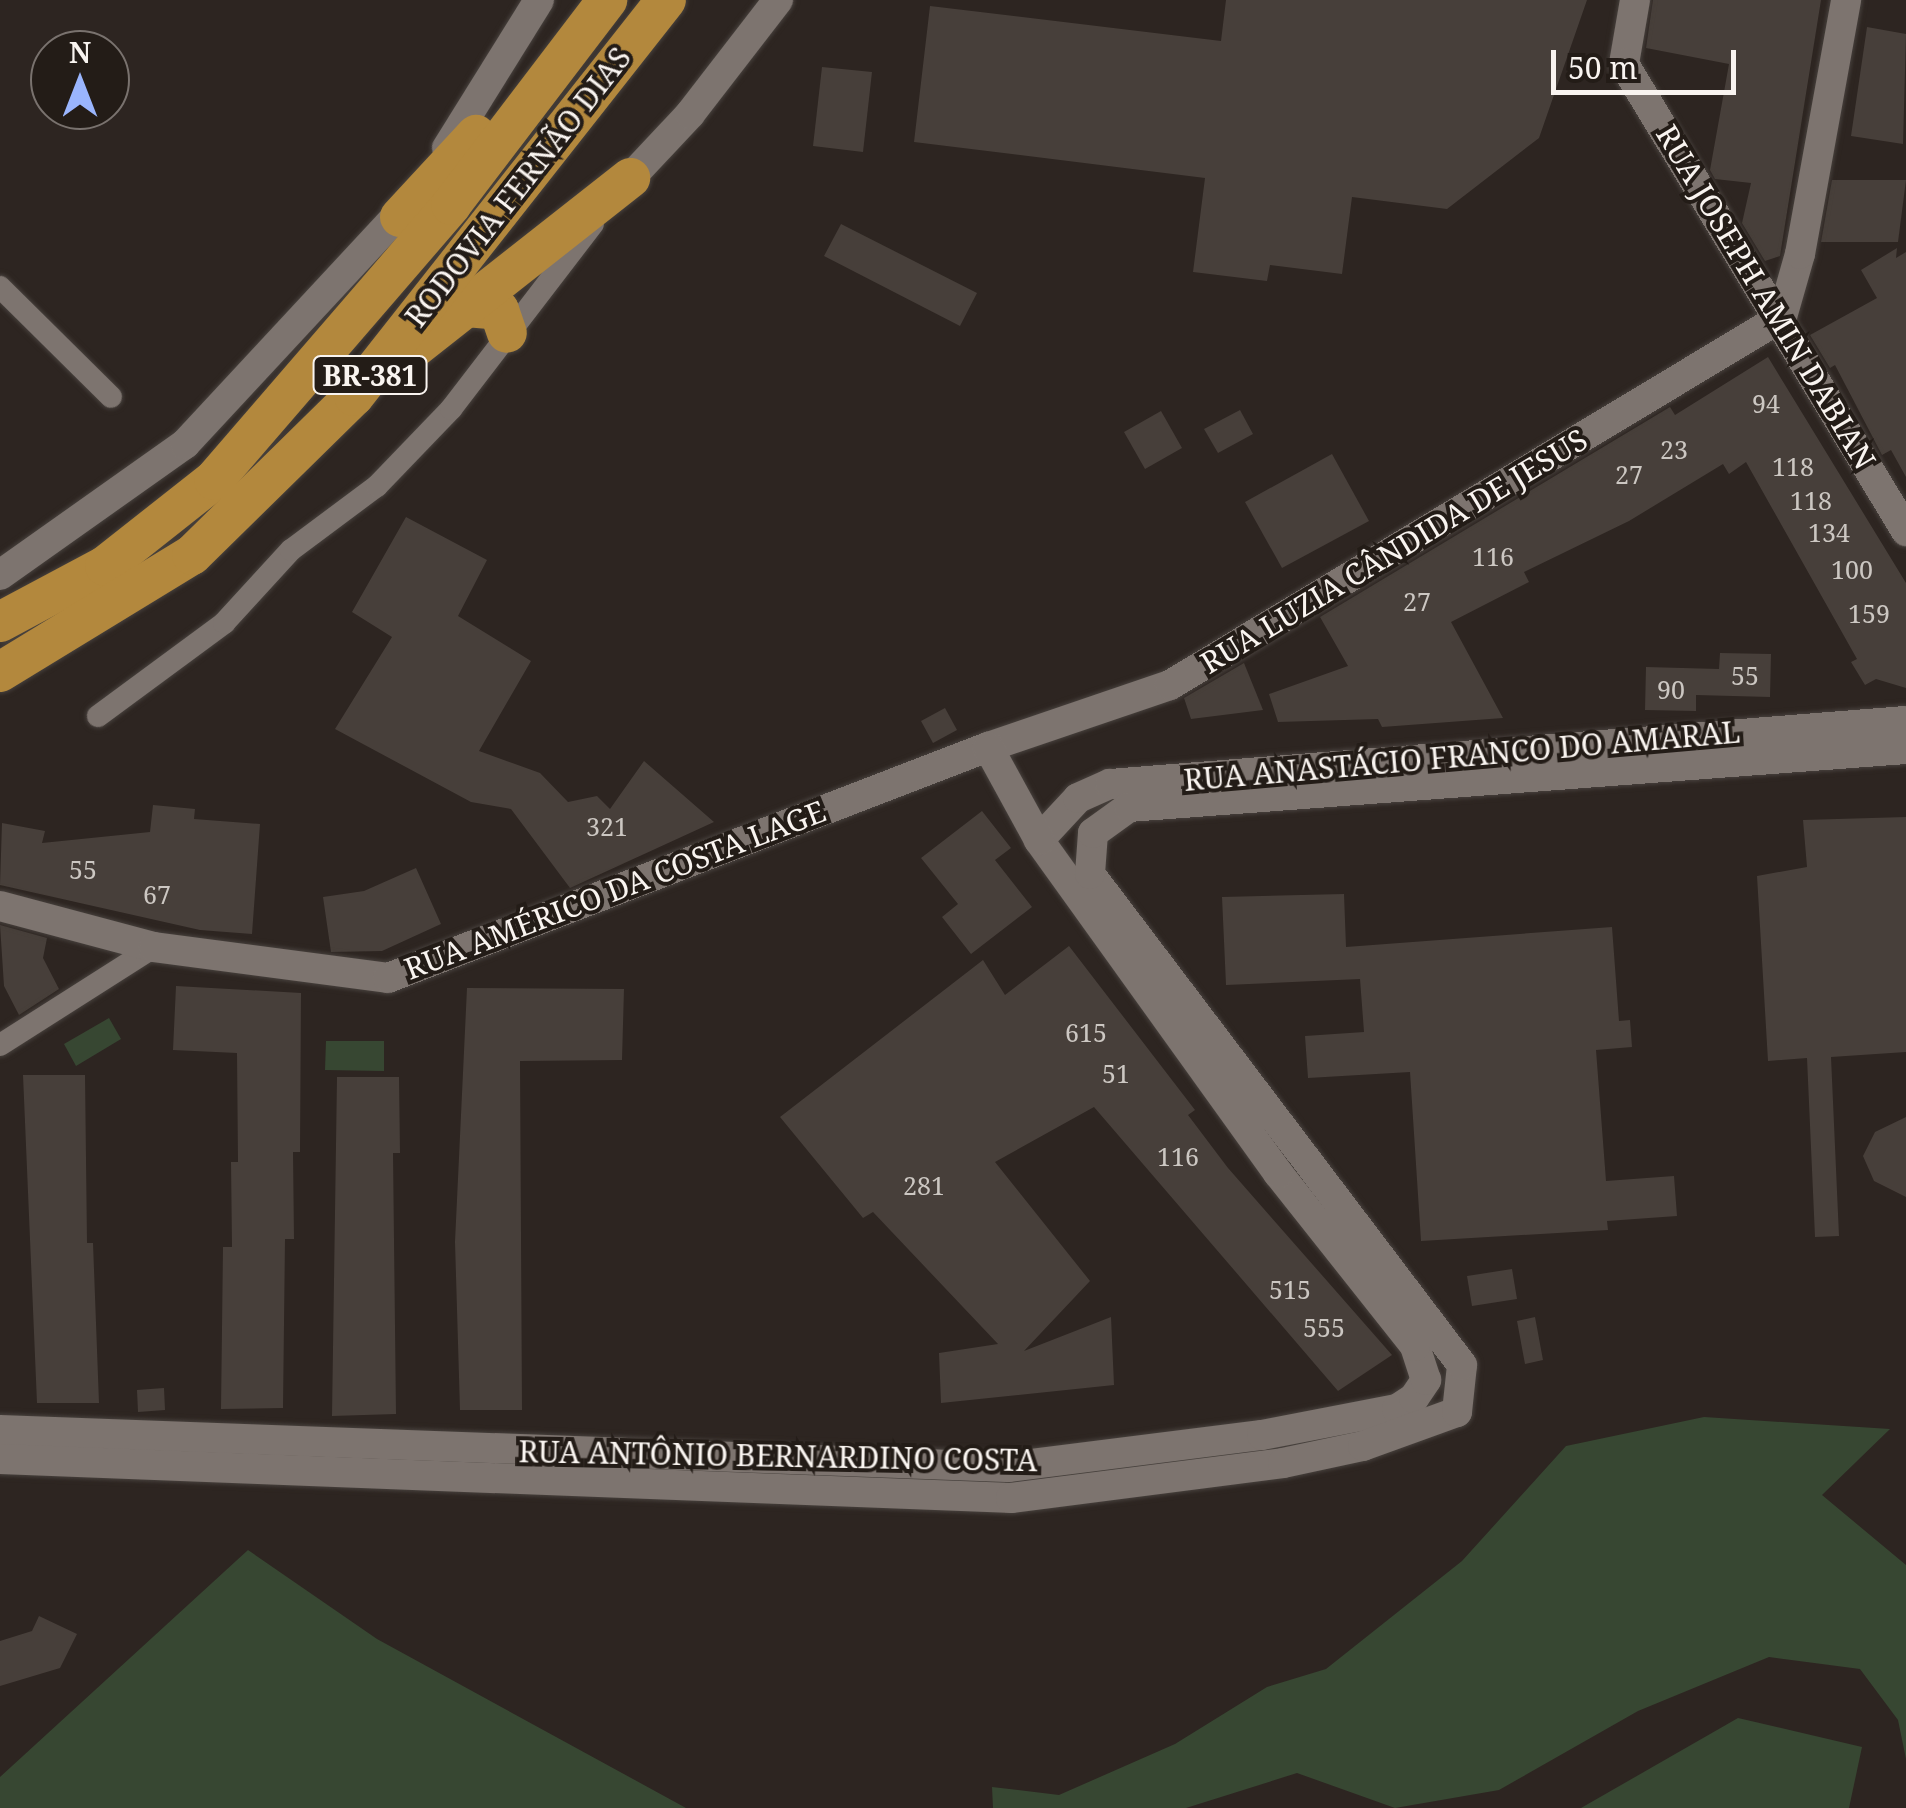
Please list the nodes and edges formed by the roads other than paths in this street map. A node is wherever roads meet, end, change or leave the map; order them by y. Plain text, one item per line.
1 (539, 0) edge
2 (604, 0) edge
3 (666, 0) edge
4 (778, 0) edge
5 (1635, 0) edge
6 (1846, 0) edge
7 (630, 178) junction
8 (400, 217) junction
9 (0, 287) edge
10 (466, 307) junction
11 (1782, 317) junction
12 (508, 333) junction
13 (354, 396) junction
14 (112, 397) dead end
15 (1906, 531) edge
16 (0, 575) edge
17 (0, 622) edge
18 (0, 672) edge
19 (98, 716) dead end
20 (1906, 721) edge
21 (988, 747) junction
22 (1906, 749) edge
23 (1039, 840) junction
24 (1090, 874) joint
25 (0, 906) edge
26 (154, 947) junction
27 (0, 1045) edge
28 (1302, 1153) junction
29 (1278, 1173) junction
30 (0, 1430) edge
31 (0, 1460) edge

1 - 8 street, BR-381
2 - 8 highway
2 - 17 highway, RODOVIA FERNÃO DIAS / BR-381
3 - 13 highway, RODOVIA FERNÃO DIAS / BR-381
4 - 7 street, BR-381
5 - 11 street, RUA JOSEPH AMIN DABIAN
6 - 11 street
7 - 10 highway, BR-381
7 - 12 street
8 - 16 street, BR-381
9 - 14 street
10 - 12 highway
10 - 13 highway, BR-381
11 - 15 street, RUA JOSEPH AMIN DABIAN
11 - 21 street, RUA LUZIA CÂNDIDA DE JESUS
12 - 19 street
13 - 18 highway, RODOVIA FERNÃO DIAS / BR-381
20 - 23 street, RUA ANASTÁCIO FRANCO DO AMARAL
21 - 23 street, RUA ANTÔNIO BERNARDINO COSTA
21 - 26 street, RUA AMÉRICO DA COSTA LAGE
22 - 24 street, RUA ANASTÁCIO FRANCO DO AMARAL
23 - 29 street, RUA ANTÔNIO BERNARDINO COSTA
24 - 28 street, RUA ANTÔNIO BERNARDINO COSTA
25 - 26 street, RUA AMÉRICO DA COSTA LAGE
26 - 27 street
28 - 29 street
28 - 31 street, RUA ANTÔNIO BERNARDINO COSTA
29 - 30 street, RUA ANTÔNIO BERNARDINO COSTA

